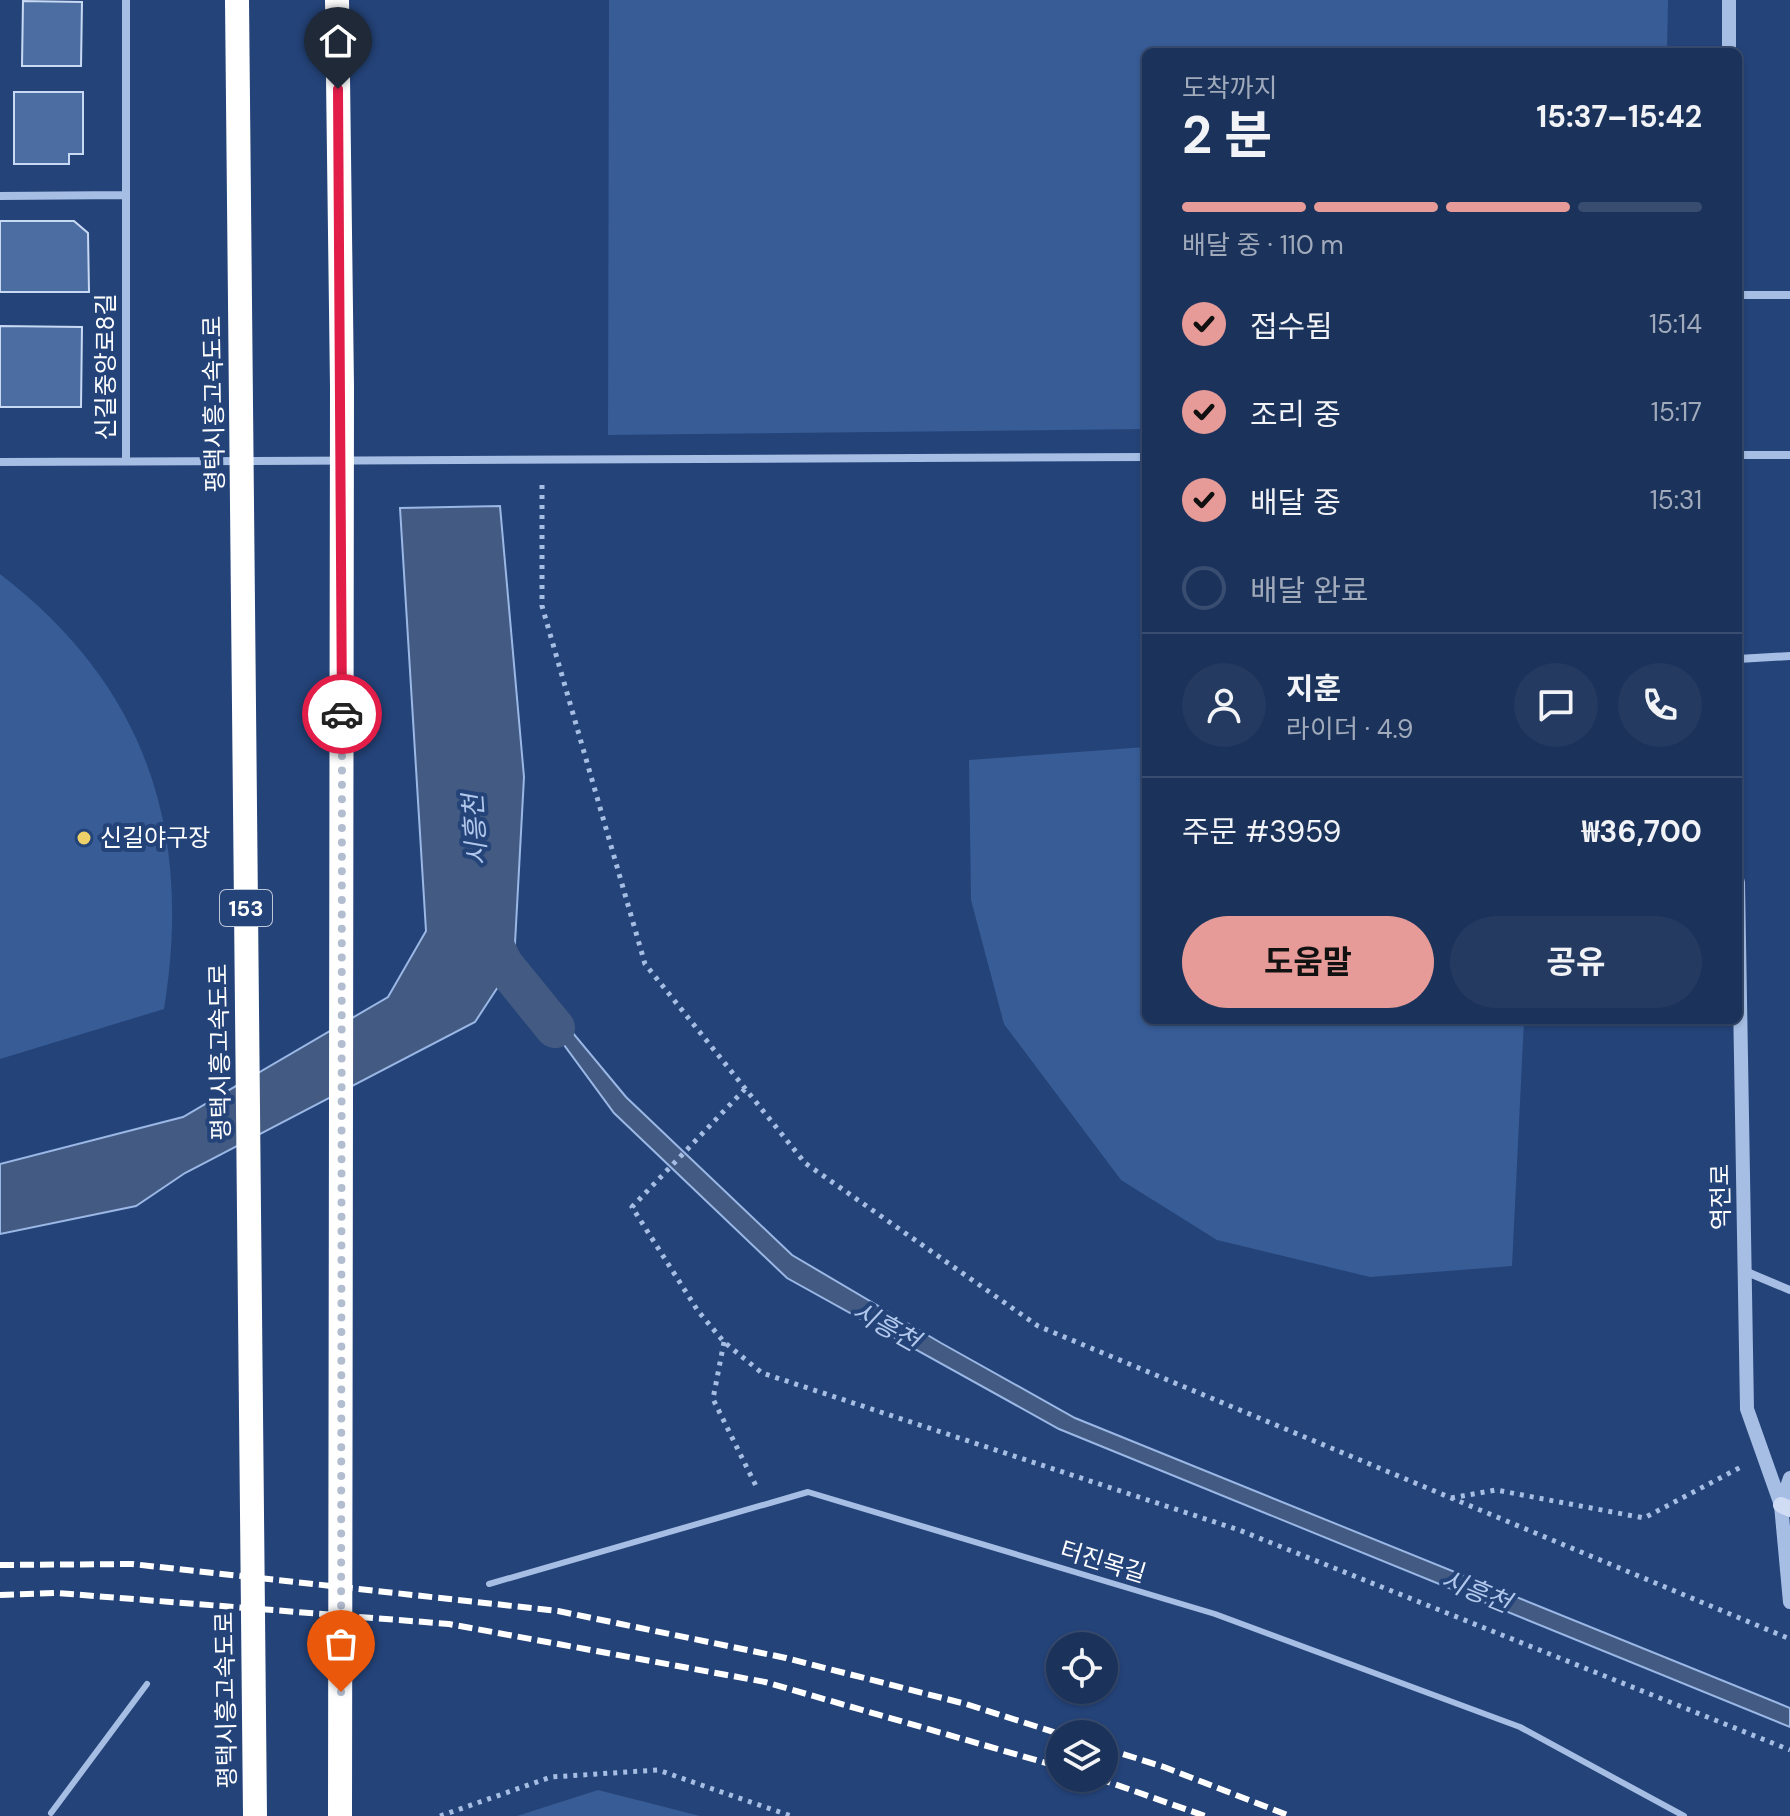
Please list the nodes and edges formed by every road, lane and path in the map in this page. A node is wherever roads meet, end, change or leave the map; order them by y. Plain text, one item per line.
1 (126, 0) edge
2 (237, 0) edge
3 (337, 0) edge
4 (1729, 0) edge
5 (1729, 48) edge
6 (126, 195) junction
7 (0, 196) edge
8 (1742, 295) edge
9 (1790, 295) edge
10 (1742, 455) edge
11 (1790, 455) edge
12 (1142, 457) edge
13 (126, 461) junction
14 (0, 462) edge
15 (542, 485) dead end
16 (1790, 656) edge
17 (1742, 659) edge
18 (1741, 1024) edge
19 (745, 1089) junction
20 (1747, 1272) junction
21 (1790, 1290) edge
22 (724, 1342) junction
23 (1763, 1456) junction
24 (1790, 1478) edge
25 (1451, 1498) junction
26 (765, 1504) junction
27 (1785, 1507) edge
28 (489, 1584) dead end
29 (1790, 1602) edge
30 (1790, 1639) edge
31 (147, 1684) dead end
32 (1790, 1750) edge
33 (51, 1813) dead end
34 (255, 1816) edge
35 (340, 1816) edge
36 (440, 1816) edge
37 (791, 1816) edge
38 (1684, 1816) edge

1 - 6 street, 신길중앙로8길
2 - 34 highway, 평택시흥고속도로 / 153, bridge
3 - 35 highway, bridge
4 - 5 street
6 - 7 street
6 - 13 street, 신길중앙로8길
8 - 9 street
10 - 11 street
12 - 13 street
13 - 14 street, 신길중앙로8길
15 - 19 path
16 - 17 street
18 - 20 street, 역전로
19 - 22 path
19 - 25 path
20 - 21 street
20 - 23 street, 역전로
22 - 26 path
22 - 32 path
23 - 25 path
23 - 27 street, 역전로
24 - 27 street
25 - 30 path
26 - 28 lane, 터진목길
26 - 38 lane, 터진목길
27 - 29 street
31 - 33 lane
36 - 37 path

